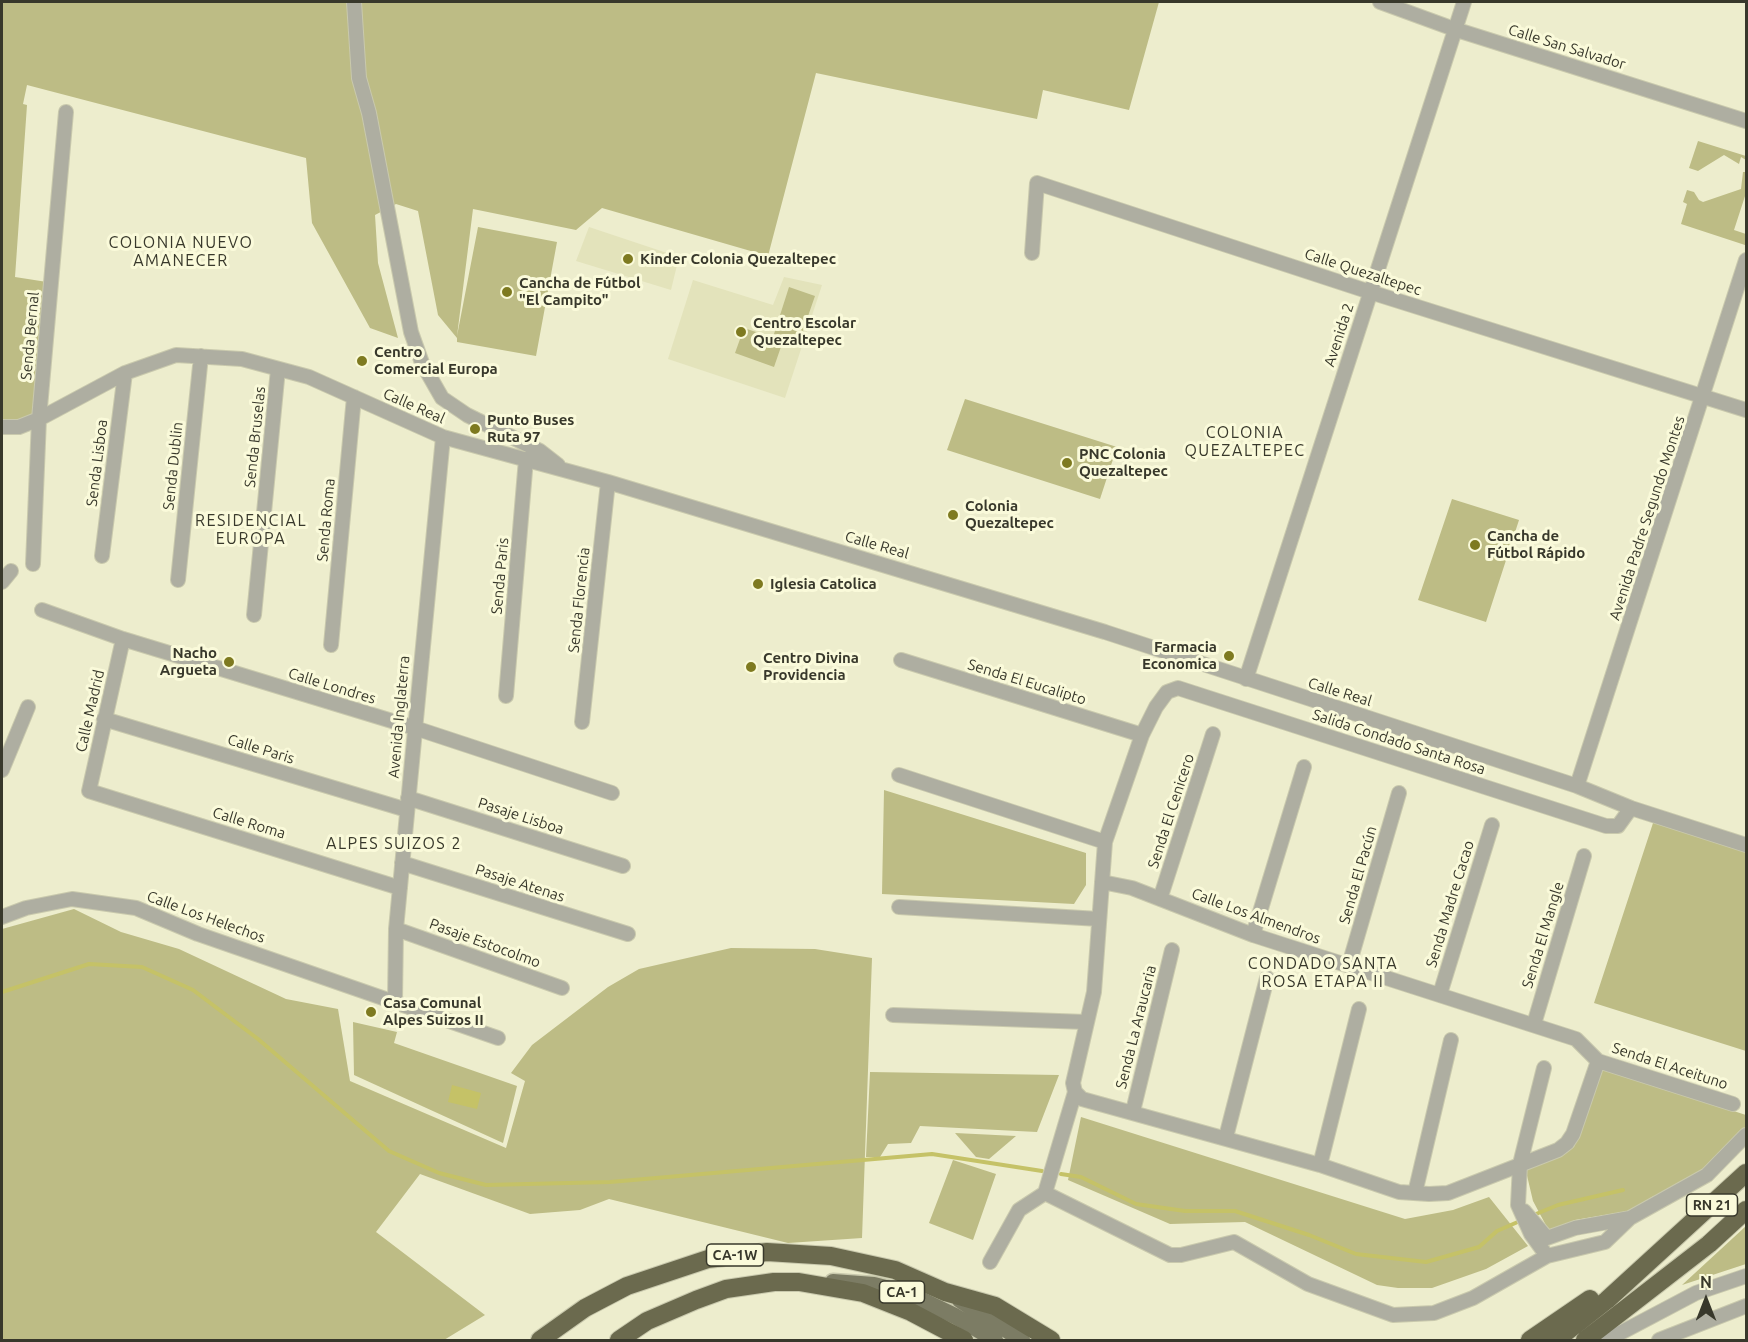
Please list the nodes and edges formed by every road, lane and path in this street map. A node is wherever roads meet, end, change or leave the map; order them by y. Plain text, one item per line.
1 (354, 2) edge
2 (1380, 2) edge
3 (1464, 2) edge
4 (1454, 29) junction
5 (66, 112) dead end
6 (1746, 122) edge
7 (1032, 253) dead end
8 (1746, 260) edge
9 (1370, 292) junction
10 (201, 356) junction
11 (278, 369) junction
12 (125, 373) junction
13 (1704, 395) junction
14 (354, 397) junction
15 (1746, 410) edge
16 (39, 419) junction
17 (2, 427) edge
18 (443, 437) junction
19 (526, 459) junction
20 (564, 470) junction
21 (608, 482) junction
22 (102, 556) dead end
23 (33, 564) dead end
24 (178, 580) dead end
25 (42, 610) dead end
26 (254, 615) dead end
27 (123, 639) junction
28 (331, 645) dead end
29 (901, 660) dead end
30 (1245, 679) junction
31 (506, 696) dead end
32 (28, 707) dead end
33 (104, 719) junction
34 (582, 722) dead end
35 (415, 728) junction
36 (1213, 734) dead end
37 (1142, 735) junction
38 (1304, 767) dead end
39 (2, 770) edge
40 (899, 775) dead end
41 (1577, 786) junction
42 (89, 791) joint
43 (612, 793) dead end
44 (1398, 793) dead end
45 (408, 804) junction
46 (1631, 808) junction
47 (1492, 825) dead end
48 (1105, 842) junction
49 (1746, 845) edge
50 (1584, 856) dead end
51 (402, 863) junction
52 (623, 866) dead end
53 (1102, 882) junction
54 (400, 888) junction
55 (1160, 899) junction
56 (899, 906) dead end
57 (2, 917) edge
58 (1099, 919) junction
59 (396, 929) junction
60 (628, 934) dead end
61 (1253, 935) junction
62 (1172, 950) dead end
63 (1349, 965) junction
64 (1267, 978) dead end
65 (562, 988) dead end
66 (1440, 994) junction
67 (395, 1001) junction
68 (1359, 1009) dead end
69 (893, 1015) dead end
70 (1086, 1022) junction
71 (1534, 1024) junction
72 (498, 1038) dead end
73 (1451, 1041) dead end
74 (1598, 1061) junction
75 (1544, 1068) dead end
76 (1075, 1092) junction
77 (1733, 1104) dead end
78 (1133, 1111) junction
79 (1746, 1135) edge
80 (1226, 1137) junction
81 (1520, 1164) junction
82 (1320, 1165) junction
83 (1745, 1174) edge
84 (1045, 1193) junction
85 (1415, 1193) junction
86 (1518, 1205) junction
87 (1746, 1210) edge
88 (1630, 1218) junction
89 (1677, 1238) junction
90 (1547, 1256) junction
91 (990, 1262) dead end
92 (1746, 1276) edge
93 (799, 1282) junction
94 (945, 1292) junction
95 (1746, 1306) edge
96 (1660, 1340) edge
97 (540, 1341) edge
98 (619, 1341) edge
99 (964, 1341) edge
100 (995, 1341) edge
101 (1022, 1341) edge
102 (1051, 1341) edge
103 (1530, 1341) edge
104 (1556, 1341) edge
105 (1585, 1341) edge
106 (1607, 1341) edge

1 - 20 street
2 - 4 street, Calle San Salvador
3 - 4 street, Avenida 2
4 - 6 street, Calle San Salvador
4 - 9 street, Avenida 2
5 - 16 street, Senda Bernal
7 - 9 street, Calle Quezaltepec
8 - 13 street, Avenida Padre Segundo Montes
9 - 13 street, Calle Quezaltepec
9 - 30 street, Avenida 2
10 - 11 street, Calle Real
10 - 12 street, Calle Real
10 - 24 street, Senda Dublin
11 - 14 street, Calle Real
11 - 26 street, Senda Bruselas
12 - 16 street, Calle Real
12 - 22 street, Senda Lisboa
13 - 15 street, Calle Quezaltepec
13 - 41 street, Avenida Padre Segundo Montes
14 - 18 street, Calle Real
14 - 28 street, Senda Roma
16 - 17 street, Calle Real
16 - 23 street, Senda Bernal
18 - 19 street, Calle Real
18 - 35 street, Avenida Inglaterra
19 - 20 street, Calle Real
19 - 31 street, Senda Paris
20 - 21 street, Calle Real
21 - 30 street, Calle Real
21 - 34 street, Senda Florencia
25 - 27 street, Calle Londres
27 - 33 street, Calle Madrid
27 - 35 street, Calle Londres
29 - 37 street, Senda El Eucalipto
30 - 41 street, Calle Real
32 - 39 street
33 - 42 street, Calle Madrid
33 - 45 street, Calle Paris
35 - 43 street, Calle Londres
35 - 45 street, Avenida Inglaterra
36 - 55 street, Senda El Cenicero
37 - 46 street, Salida Condado Santa Rosa
37 - 48 street
38 - 61 street
40 - 48 street
41 - 46 street, Calle Real
42 - 54 street, Calle Roma
44 - 63 street, Senda El Pacún
45 - 51 street, Avenida Inglaterra
45 - 52 street, Pasaje Lisboa
46 - 49 street, Calle Real
47 - 66 street, Senda Madre Cacao
48 - 53 street
50 - 71 street, Senda El Mangle
51 - 54 street, Avenida Inglaterra
51 - 60 street, Pasaje Atenas
53 - 55 street, Calle Los Almendros
53 - 58 street
54 - 59 street, Avenida Inglaterra
55 - 61 street, Calle Los Almendros
56 - 58 street
57 - 67 street, Calle Los Helechos
58 - 70 street
59 - 65 street, Pasaje Estocolmo
59 - 67 street, Avenida Inglaterra
61 - 63 street, Calle Los Almendros
62 - 78 street, Senda La Araucaria
63 - 66 street, Calle Los Almendros
64 - 80 street
66 - 71 street, Calle Los Almendros
67 - 72 street, Calle Los Helechos
68 - 82 street
69 - 70 street
70 - 76 street
71 - 74 street, Calle Los Almendros
73 - 85 street
74 - 77 street, Senda El Aceituno
74 - 81 street
75 - 81 street
76 - 78 street
76 - 84 street
78 - 80 street
79 - 88 street
80 - 82 street
81 - 85 street
81 - 86 street
82 - 85 street
83 - 89 highway, RN 21
84 - 90 street
84 - 91 street
86 - 88 street
86 - 90 street
87 - 105 highway, RN 21
88 - 90 street
89 - 103 highway
89 - 104 highway
92 - 106 street
93 - 98 highway, CA-1W
93 - 99 highway
93 - 100 main road, CA-1
94 - 97 highway, CA-1W
94 - 101 main road, CA-1
94 - 102 highway
95 - 96 street

